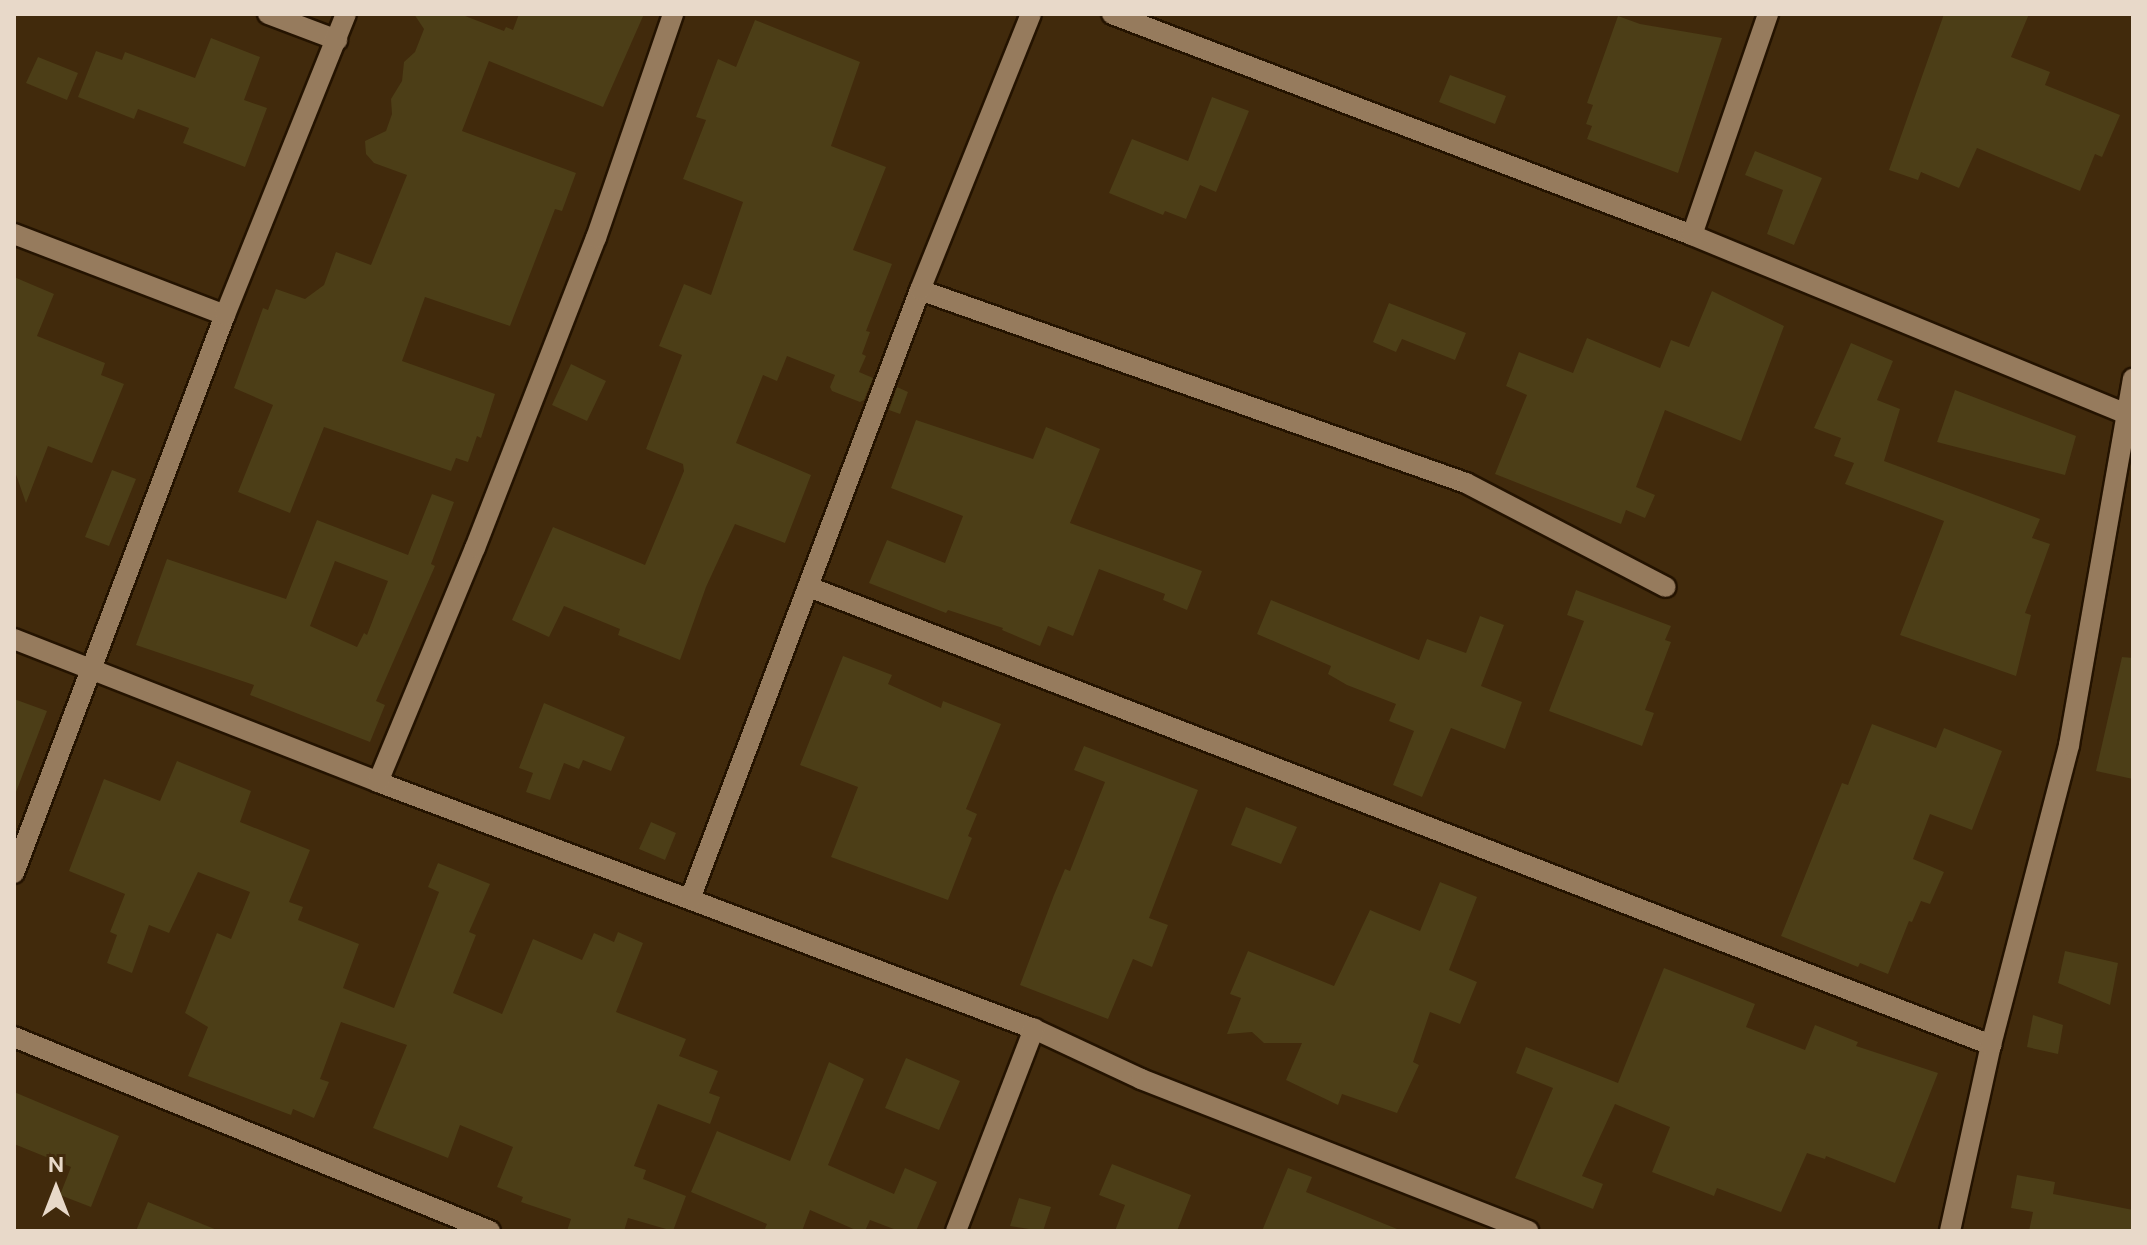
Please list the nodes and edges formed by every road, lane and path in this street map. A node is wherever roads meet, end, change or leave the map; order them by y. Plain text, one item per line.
1 (268, 14) edge
2 (346, 14) edge
3 (673, 14) edge
4 (1031, 14) edge
5 (1112, 14) edge
6 (1768, 14) edge
7 (337, 40) junction
8 (14, 234) edge
9 (1692, 235) junction
10 (920, 290) junction
11 (225, 315) junction
12 (2133, 379) edge
13 (2130, 416) edge
14 (809, 587) junction
15 (1666, 587) dead end
16 (14, 639) edge
17 (92, 667) junction
18 (378, 782) junction
19 (14, 873) edge
20 (690, 899) junction
21 (1034, 1029) junction
22 (14, 1037) edge
23 (1991, 1045) junction
24 (490, 1231) edge
25 (956, 1231) edge
26 (1528, 1231) edge
27 (1950, 1231) edge

1 - 7 street
2 - 7 street
3 - 18 street
4 - 10 street
5 - 9 street
6 - 9 street
7 - 11 street
8 - 11 street
9 - 13 street
10 - 14 street
10 - 15 street
11 - 17 street
12 - 13 street
13 - 23 street
14 - 20 street
14 - 23 street
16 - 17 street
17 - 18 street
17 - 19 street
18 - 20 street
20 - 21 street
21 - 25 street
21 - 26 street
22 - 24 street
23 - 27 street

